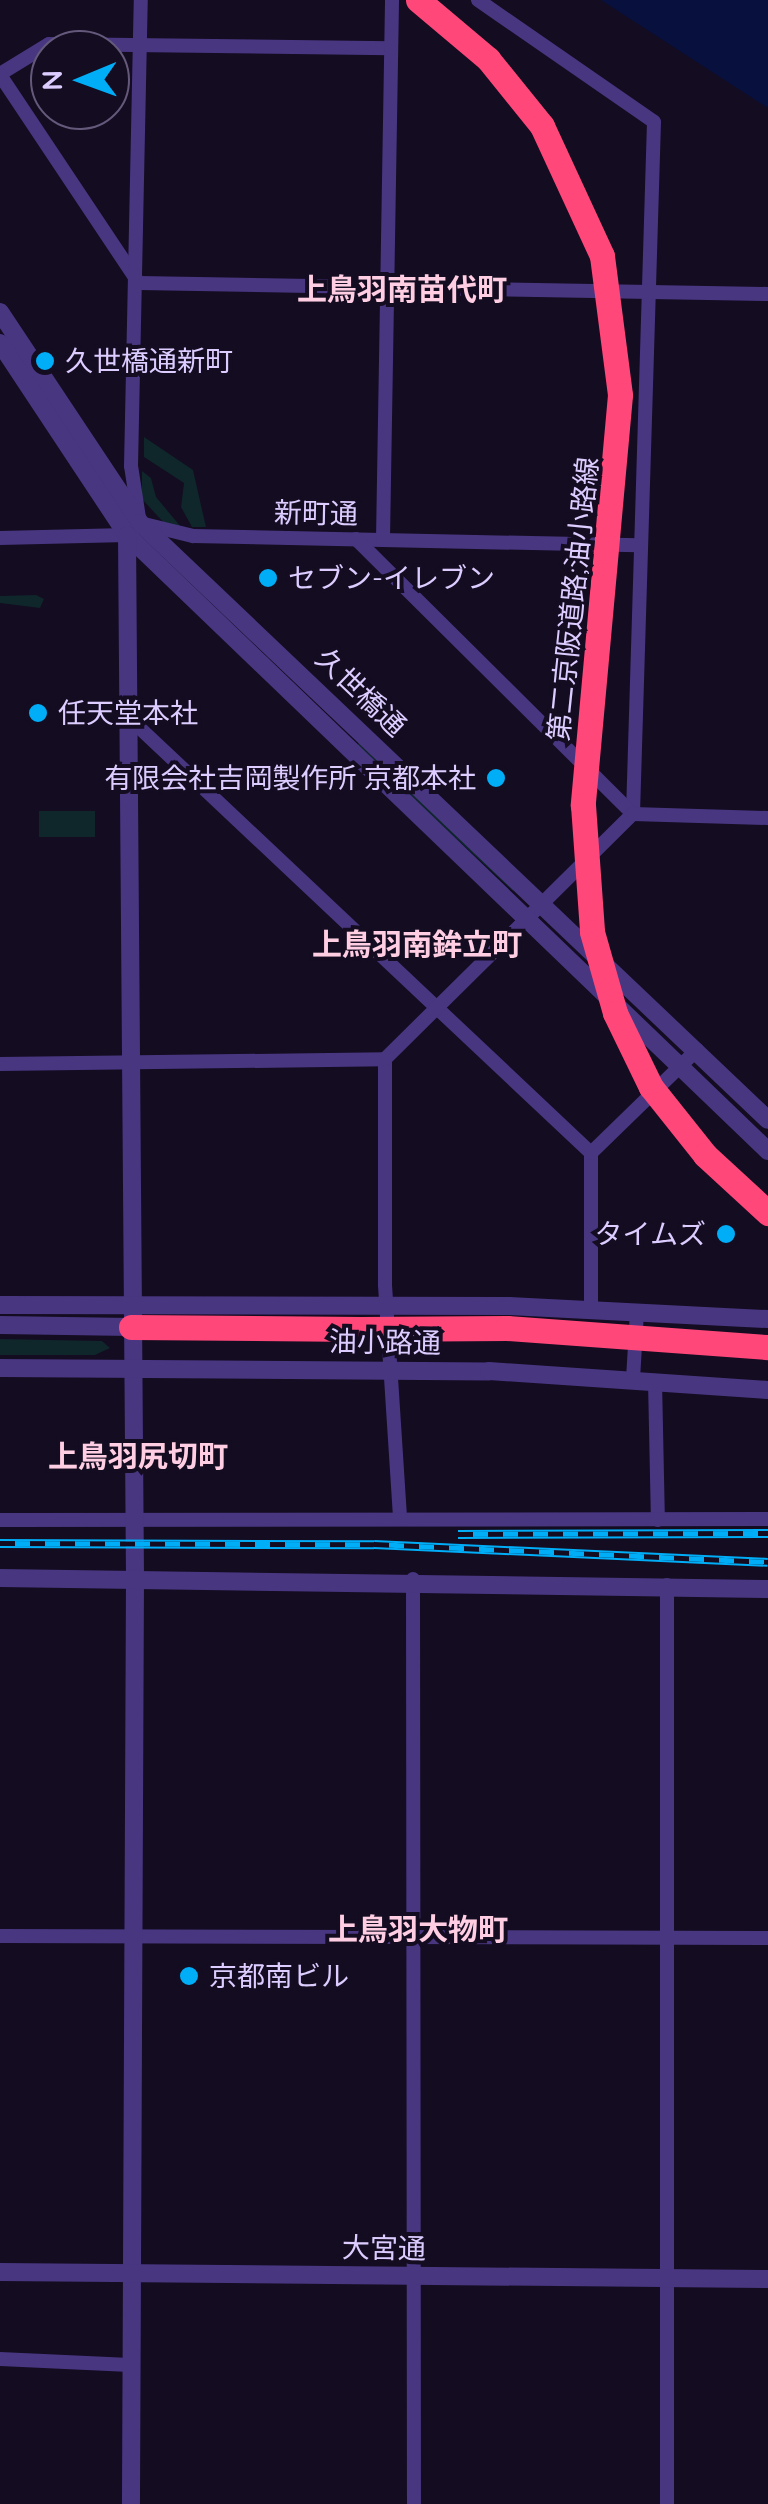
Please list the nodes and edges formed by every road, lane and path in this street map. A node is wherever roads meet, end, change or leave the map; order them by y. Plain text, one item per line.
1 (141, 0) edge
2 (392, 0) edge
3 (418, 0) edge
4 (478, 0) edge
5 (140, 44) junction
6 (392, 48) junction
7 (0, 75) edge
8 (138, 282) junction
9 (387, 290) junction
10 (646, 294) junction
11 (768, 294) edge
12 (0, 312) edge
13 (0, 343) edge
14 (133, 529) junction
15 (0, 538) edge
16 (356, 539) junction
17 (382, 539) junction
18 (638, 544) junction
19 (128, 717) junction
20 (358, 728) junction
21 (343, 744) junction
22 (633, 814) junction
23 (768, 818) edge
24 (540, 901) junction
25 (525, 916) junction
26 (437, 1008) junction
27 (697, 1050) junction
28 (385, 1059) junction
29 (130, 1060) junction
30 (0, 1064) edge
31 (681, 1065) junction
32 (768, 1120) edge
33 (768, 1151) edge
34 (591, 1152) junction
35 (768, 1214) edge
36 (0, 1305) edge
37 (391, 1306) junction
38 (591, 1309) junction
39 (636, 1312) junction
40 (131, 1316) junction
41 (768, 1319) edge
42 (0, 1324) edge
43 (768, 1347) edge
44 (0, 1368) edge
45 (132, 1368) junction
46 (394, 1370) junction
47 (633, 1380) junction
48 (655, 1381) junction
49 (768, 1390) edge
50 (400, 1518) junction
51 (768, 1519) edge
52 (0, 1520) edge
53 (134, 1520) junction
54 (658, 1520) junction
55 (0, 1578) edge
56 (135, 1578) junction
57 (414, 1579) junction
58 (667, 1585) junction
59 (768, 1589) edge
60 (133, 1934) junction
61 (0, 1936) edge
62 (668, 1936) junction
63 (416, 1938) junction
64 (768, 1938) edge
65 (0, 2272) edge
66 (132, 2273) junction
67 (414, 2276) junction
68 (670, 2278) junction
69 (768, 2279) edge
70 (0, 2360) edge
71 (130, 2365) junction
72 (131, 2504) edge
73 (414, 2504) edge
74 (666, 2504) edge

1 - 5 street
2 - 6 street
3 - 35 highway, 第二京阪道路;油小路線, bridge
4 - 10 street
5 - 6 street
5 - 7 street
5 - 8 street
6 - 9 street
7 - 8 street
8 - 9 street
8 - 14 street
9 - 10 street
9 - 17 street
10 - 11 street
10 - 18 street
12 - 14 street, 久世橋通
13 - 14 street, 久世橋通
14 - 15 street, 新町通
14 - 16 street, 新町通
14 - 19 street
14 - 20 street, 久世橋通
14 - 21 street, 久世橋通
16 - 17 street, 新町通
16 - 22 street
17 - 18 street, 新町通
18 - 22 street
19 - 26 street
19 - 29 street
20 - 21 street
20 - 24 street, 久世橋通
21 - 25 street, 久世橋通
22 - 23 street
22 - 24 street
24 - 25 street
24 - 27 street, 久世橋通
25 - 26 street
25 - 31 street, 久世橋通
26 - 28 street
26 - 34 street
27 - 31 street
27 - 32 street, 久世橋通
28 - 29 street
28 - 37 street
29 - 30 street
29 - 40 street
31 - 33 street, 久世橋通
31 - 34 street
34 - 38 street
36 - 40 street, 油小路通
37 - 38 street, 油小路通
37 - 40 street, 油小路通
37 - 46 street
38 - 39 street, 油小路通
39 - 41 street, 油小路通
39 - 47 street
40 - 42 street
40 - 43 highway, bridge
40 - 45 street
44 - 45 street, 油小路通
45 - 46 street, 油小路通
45 - 53 street
46 - 47 street, 油小路通
46 - 50 street
47 - 48 street, 油小路通
48 - 49 street, 油小路通
48 - 54 street
50 - 53 street
50 - 54 street
51 - 54 street
52 - 53 street
53 - 56 street
55 - 56 street
56 - 57 street
56 - 60 street
57 - 58 street
57 - 63 street
58 - 59 street
58 - 62 street
60 - 61 street
60 - 63 street
60 - 66 street
62 - 63 street
62 - 64 street
62 - 68 street
63 - 67 street
65 - 66 street, 大宮通
66 - 67 street, 大宮通
66 - 71 street
67 - 68 street, 大宮通
67 - 73 street
68 - 69 street, 大宮通
68 - 74 street
70 - 71 street
71 - 72 street

